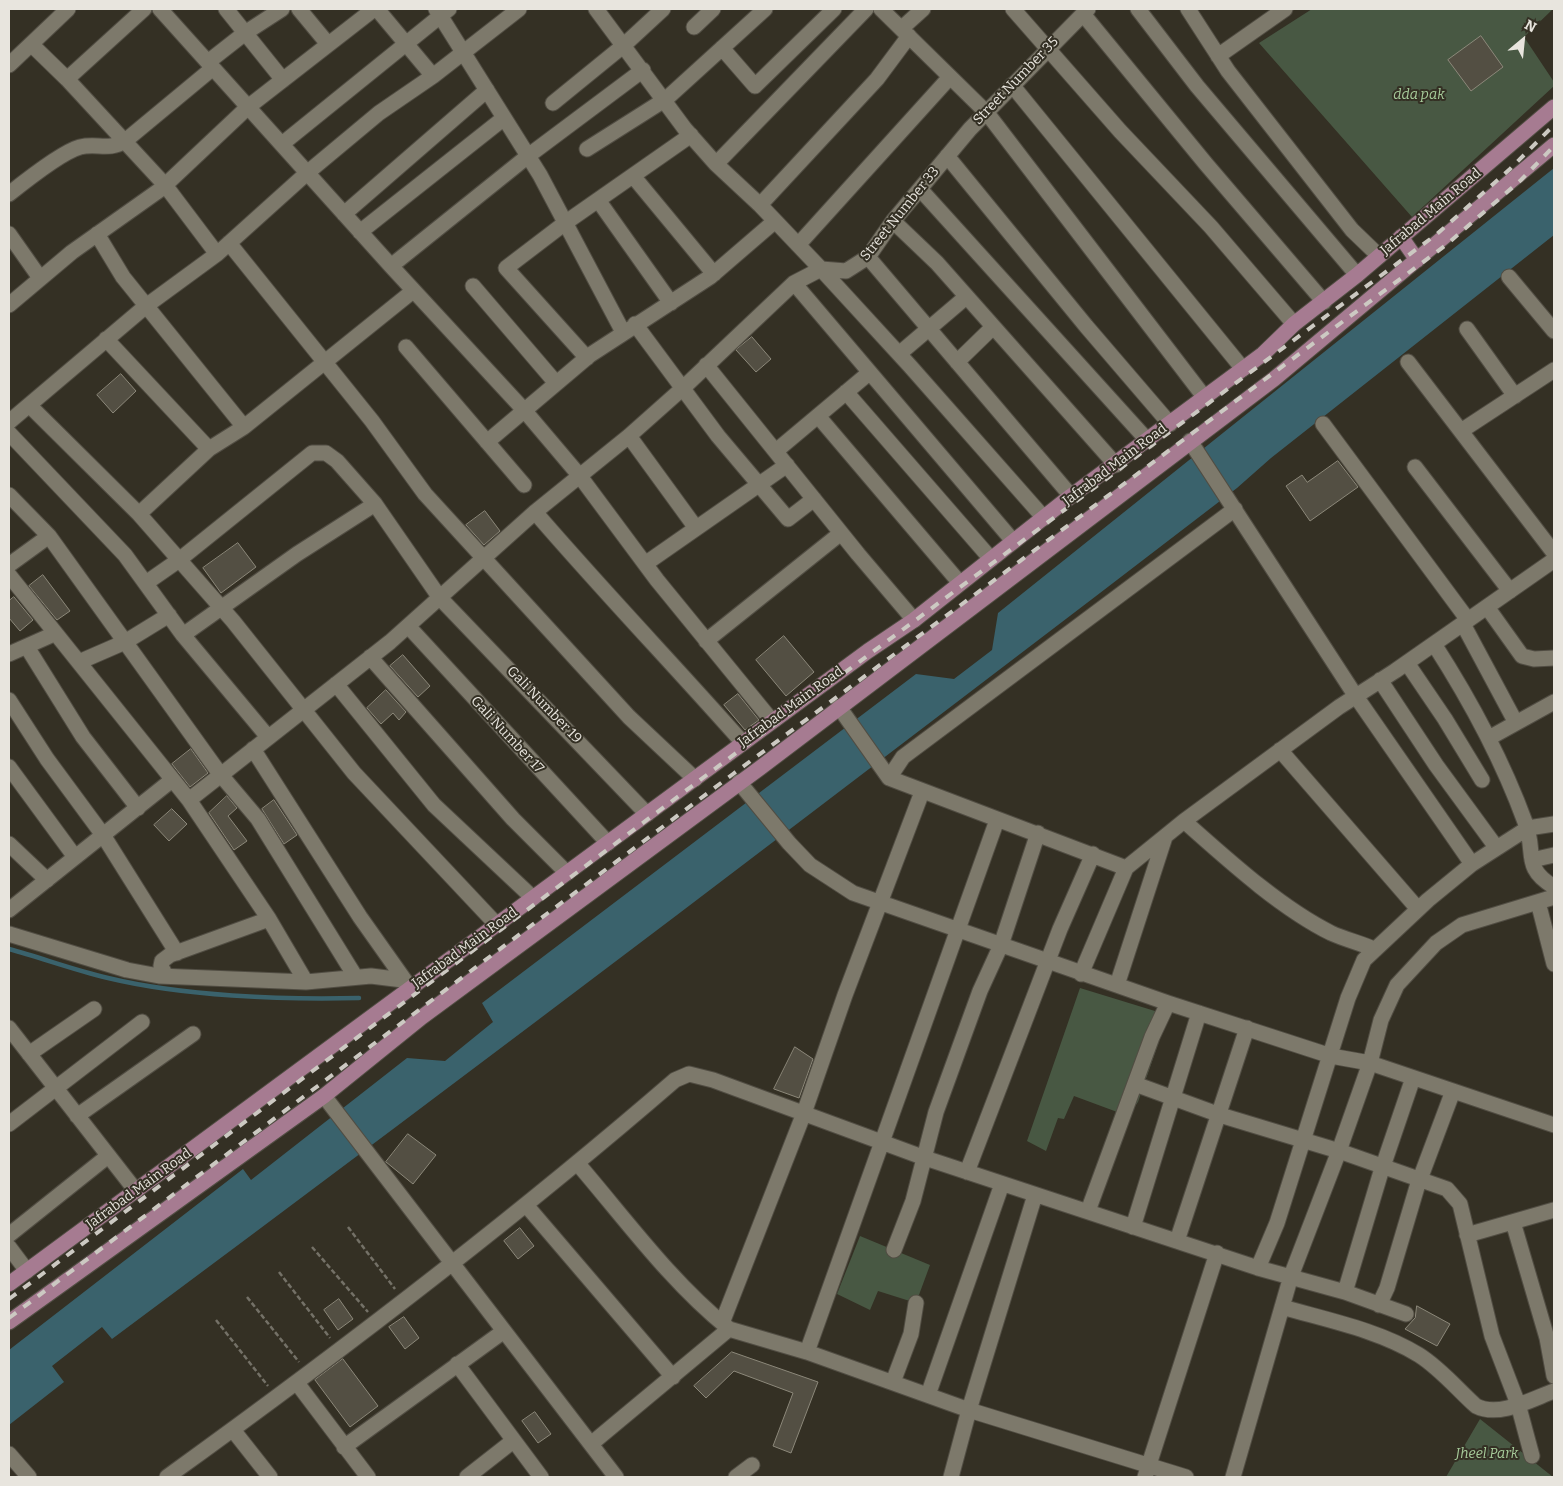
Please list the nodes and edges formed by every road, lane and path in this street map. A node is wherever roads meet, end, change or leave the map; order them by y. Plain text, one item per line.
1 (68, 9) edge
2 (144, 9) edge
3 (160, 9) edge
4 (226, 9) edge
5 (282, 9) edge
6 (299, 9) edge
7 (375, 9) edge
8 (519, 9) edge
9 (596, 9) edge
10 (663, 9) edge
11 (713, 9) edge
12 (765, 9) edge
13 (834, 9) edge
14 (866, 9) edge
15 (881, 9) edge
16 (923, 9) edge
17 (1013, 9) edge
18 (1138, 9) edge
19 (1188, 9) edge
20 (1285, 9) edge
21 (442, 11) edge
22 (1086, 11) edge
23 (694, 27) dead end
24 (906, 32) junction
25 (245, 33) junction
26 (31, 44) junction
27 (328, 44) junction
28 (407, 44) junction
29 (623, 46) junction
30 (722, 48) junction
31 (1047, 49) junction
32 (464, 51) junction
33 (1218, 56) junction
34 (210, 65) junction
35 (9, 66) edge
36 (643, 70) junction
37 (433, 76) junction
38 (950, 77) junction
39 (67, 78) junction
40 (283, 80) junction
41 (1012, 85) junction
42 (487, 90) junction
43 (666, 99) junction
44 (553, 103) dead end
45 (248, 107) junction
46 (1554, 107) edge
47 (987, 113) junction
48 (504, 118) junction
49 (691, 135) junction
50 (125, 141) junction
51 (282, 144) junction
52 (1554, 145) edge
53 (587, 149) dead end
54 (528, 156) junction
55 (947, 156) junction
56 (716, 164) junction
57 (307, 172) junction
58 (633, 176) junction
59 (165, 185) junction
60 (920, 189) junction
61 (9, 194) edge
62 (598, 200) junction
63 (760, 205) junction
64 (344, 214) junction
65 (775, 221) junction
66 (894, 221) junction
67 (566, 223) junction
68 (360, 232) junction
69 (9, 234) edge
70 (97, 234) junction
71 (1401, 237) junction
72 (230, 243) junction
73 (798, 245) junction
74 (218, 254) junction
75 (1379, 256) junction
76 (868, 257) junction
77 (1418, 260) junction
78 (390, 266) junction
79 (821, 269) junction
80 (714, 274) junction
81 (1357, 275) junction
82 (1509, 277) dead end
83 (40, 278) junction
84 (794, 283) junction
85 (473, 286) dead end
86 (413, 291) junction
87 (966, 297) junction
88 (1324, 302) junction
89 (671, 303) junction
90 (9, 305) edge
91 (146, 306) junction
92 (1294, 324) junction
93 (993, 327) junction
94 (629, 328) junction
95 (930, 329) junction
96 (1467, 329) dead end
97 (1554, 331) edge
98 (106, 339) junction
99 (406, 347) dead end
100 (899, 354) junction
101 (587, 358) junction
102 (957, 362) junction
103 (1408, 362) dead end
104 (324, 363) junction
105 (706, 365) junction
106 (1243, 369) junction
107 (1554, 370) edge
108 (869, 373) junction
109 (556, 382) junction
110 (682, 388) junction
111 (846, 392) junction
112 (1515, 396) junction
113 (1205, 398) junction
114 (29, 405) junction
115 (524, 410) junction
116 (818, 416) junction
117 (9, 422) edge
118 (1170, 424) junction
119 (1323, 424) dead end
120 (244, 427) junction
121 (1461, 431) junction
122 (9, 433) edge
123 (629, 436) junction
124 (1148, 441) junction
125 (1190, 441) junction
126 (487, 442) junction
127 (209, 449) junction
128 (776, 452) junction
129 (787, 465) junction
130 (1116, 465) junction
131 (1415, 467) dead end
132 (579, 475) junction
133 (524, 485) dead end
134 (759, 486) junction
135 (9, 495) edge
136 (1072, 496) junction
137 (814, 499) junction
138 (375, 504) junction
139 (1236, 509) junction
140 (535, 512) junction
141 (139, 514) junction
142 (1044, 518) junction
143 (696, 528) junction
144 (841, 533) junction
145 (49, 536) junction
146 (1013, 541) junction
147 (1554, 553) edge
148 (484, 558) junction
149 (991, 559) junction
150 (180, 560) junction
151 (1554, 560) edge
152 (645, 564) junction
153 (9, 566) edge
154 (9, 575) edge
155 (960, 582) junction
156 (146, 584) junction
157 (1510, 591) junction
158 (440, 598) junction
159 (1487, 607) junction
160 (220, 608) junction
161 (169, 615) junction
162 (914, 620) junction
163 (1465, 622) junction
164 (408, 626) junction
165 (54, 634) junction
166 (183, 635) junction
167 (706, 641) junction
168 (124, 642) junction
169 (1434, 644) junction
170 (27, 646) junction
171 (9, 654) edge
172 (370, 657) junction
173 (1554, 658) edge
174 (79, 662) junction
175 (1406, 663) junction
176 (1380, 680) junction
177 (336, 684) junction
178 (1355, 695) junction
179 (9, 700) edge
180 (1554, 702) edge
181 (839, 707) junction
182 (304, 710) junction
183 (772, 721) junction
184 (1516, 723) junction
185 (268, 737) junction
186 (1489, 738) junction
187 (743, 743) junction
188 (253, 749) junction
189 (1280, 750) junction
190 (9, 767) edge
191 (220, 774) junction
192 (889, 778) junction
193 (695, 779) junction
194 (172, 780) junction
195 (1482, 780) dead end
196 (743, 787) junction
197 (922, 792) junction
198 (189, 800) junction
199 (138, 808) junction
200 (647, 814) junction
201 (997, 820) junction
202 (1184, 821) junction
203 (1554, 824) edge
204 (1528, 828) junction
205 (1038, 833) junction
206 (103, 834) junction
207 (1165, 837) junction
208 (608, 843) junction
209 (9, 844) edge
210 (1496, 848) junction
211 (1093, 854) junction
212 (1554, 855) edge
213 (75, 857) junction
214 (1532, 860) junction
215 (1472, 864) junction
216 (1126, 868) junction
217 (567, 873) junction
218 (47, 880) junction
219 (1554, 887) edge
220 (1554, 897) edge
221 (533, 898) junction
222 (882, 902) junction
223 (1538, 902) junction
224 (10, 906) edge
225 (1418, 909) junction
226 (269, 919) junction
227 (497, 925) junction
228 (957, 929) junction
229 (9, 934) edge
230 (1001, 945) junction
231 (1374, 949) junction
232 (177, 953) junction
233 (1048, 962) junction
234 (1554, 964) edge
235 (1081, 974) junction
236 (166, 976) junction
237 (355, 976) junction
238 (306, 982) junction
239 (407, 984) junction
240 (1117, 985) junction
241 (1168, 1003) junction
242 (94, 1009) dead end
243 (1199, 1013) junction
244 (142, 1022) dead end
245 (9, 1028) edge
246 (1247, 1028) junction
247 (193, 1034) dead end
248 (29, 1054) junction
249 (1331, 1056) junction
250 (1370, 1063) junction
251 (1413, 1078) junction
252 (1135, 1084) junction
253 (56, 1088) junction
254 (1453, 1091) junction
255 (1173, 1098) junction
256 (329, 1101) junction
257 (804, 1113) junction
258 (1220, 1115) junction
259 (77, 1116) junction
260 (9, 1124) edge
261 (1554, 1125) edge
262 (1304, 1140) junction
263 (883, 1142) junction
264 (1339, 1151) junction
265 (108, 1156) junction
266 (925, 1158) junction
267 (578, 1164) junction
268 (1383, 1167) junction
269 (967, 1172) junction
270 (1420, 1179) junction
271 (1002, 1184) junction
272 (136, 1191) junction
273 (1035, 1195) junction
274 (526, 1205) junction
275 (1554, 1210) edge
276 (1088, 1211) junction
277 (1513, 1222) junction
278 (1133, 1226) junction
279 (348, 1228) dead end
280 (9, 1235) edge
281 (1467, 1235) junction
282 (1178, 1241) junction
283 (9, 1247) edge
284 (312, 1247) dead end
285 (894, 1250) dead end
286 (1217, 1253) junction
287 (454, 1264) junction
288 (1258, 1268) junction
289 (27, 1271) junction
290 (279, 1272) dead end
291 (1291, 1276) junction
292 (9, 1284) edge
293 (1345, 1292) junction
294 (247, 1297) dead end
295 (404, 1302) junction
296 (916, 1303) dead end
297 (1379, 1305) junction
298 (1282, 1306) junction
299 (1406, 1314) dead end
300 (216, 1320) dead end
301 (9, 1322) edge
302 (377, 1322) junction
303 (726, 1326) junction
304 (504, 1331) junction
305 (339, 1349) junction
306 (807, 1352) junction
307 (457, 1364) junction
308 (1554, 1376) edge
309 (672, 1377) junction
310 (303, 1379) junction
311 (893, 1382) junction
312 (1554, 1391) edge
313 (928, 1395) junction
314 (277, 1397) junction
315 (1518, 1404) junction
316 (969, 1410) junction
317 (233, 1430) junction
318 (513, 1441) junction
319 (591, 1444) junction
320 (344, 1447) junction
321 (9, 1454) edge
322 (1532, 1456) dead end
323 (752, 1465) dead end
324 (1147, 1472) edge
325 (22, 1475) edge
326 (167, 1477) edge
327 (270, 1477) edge
328 (368, 1477) edge
329 (467, 1477) edge
330 (541, 1477) edge
331 (616, 1477) edge
332 (736, 1477) edge
333 (951, 1477) edge
334 (1186, 1477) edge
335 (1233, 1477) edge

1 - 26 street
2 - 39 street
3 - 34 street
4 - 25 street
5 - 25 street
6 - 27 street
7 - 27 street
7 - 28 street
8 - 32 street
9 - 29 street
10 - 29 street
11 - 23 street
12 - 30 street
13 - 30 street
14 - 56 street
15 - 24 street
16 - 24 street
17 - 31 street
18 - 81 street
19 - 33 street
20 - 33 street
21 - 28 street
21 - 32 street
22 - 31 street, Street Number 35
22 - 88 street
24 - 38 street
24 - 63 street
25 - 34 street
25 - 40 street
26 - 35 street
26 - 39 street
27 - 40 street
28 - 37 street
28 - 51 street
29 - 36 street
29 - 44 street
30 - 43 street
31 - 41 street, Street Number 35
31 - 92 street
32 - 37 street
32 - 42 street
33 - 75 street
34 - 45 street
34 - 50 street
36 - 43 street
36 - 54 street
37 - 57 street
38 - 47 street
38 - 73 street
39 - 50 street
40 - 45 street
41 - 47 street, Street Number 35
41 - 106 street
42 - 48 street
42 - 64 street
43 - 49 street
43 - 53 street
45 - 51 street
45 - 59 street
46 - 71 main road, Jafrabad Main Road
47 - 55 street, Street Number 35
47 - 113 street
48 - 54 street
48 - 68 street
49 - 56 street
49 - 58 street
50 - 59 street
50 - 61 street
51 - 57 street
52 - 77 main road, Jafrabad Main Road
54 - 67 street
54 - 78 street
55 - 60 street, Street Number 33
55 - 118 street
56 - 63 street
57 - 64 street
57 - 72 street
58 - 62 street
58 - 80 street
59 - 70 street
59 - 74 street
60 - 66 street, Street Number 33
60 - 124 street
62 - 67 street
62 - 89 street
63 - 65 street
64 - 68 street
65 - 73 street
65 - 80 street
66 - 76 street, Street Number 33
66 - 87 street
67 - 94 street
67 - 101 street
68 - 78 street
69 - 83 street
70 - 83 street
70 - 91 street
71 - 75 main road, Jafrabad Main Road
71 - 77 main road
72 - 74 street
72 - 104 street
73 - 79 street
74 - 91 street
75 - 81 main road, Jafrabad Main Road
76 - 79 street, Street Number 33
76 - 95 street
77 - 125 main road, Jafrabad Main Road
78 - 86 street
79 - 84 street
79 - 100 street
80 - 89 street
81 - 88 main road, Jafrabad Main Road
82 - 97 street
83 - 90 street
84 - 105 street
84 - 108 street
85 - 109 street
86 - 104 street
86 - 115 street
87 - 93 street
87 - 95 street
88 - 92 main road, Jafrabad Main Road
89 - 94 street
91 - 98 street
91 - 120 street
92 - 106 main road, Jafrabad Main Road
93 - 102 street
93 - 130 street
94 - 101 street
94 - 110 street
95 - 100 street
95 - 102 street
96 - 112 street
98 - 114 street
98 - 127 street
99 - 126 street
100 - 142 street
101 - 109 street
102 - 136 street
103 - 121 street
104 - 120 street
104 - 148 street
105 - 110 street
105 - 128 street
106 - 113 main road, Jafrabad Main Road
107 - 112 street
108 - 111 street
108 - 146 street
109 - 115 street
110 - 123 street
110 - 134 street
111 - 116 street
111 - 149 street
112 - 121 street
113 - 118 main road, Jafrabad Main Road
114 - 117 street
114 - 141 street
115 - 126 street
115 - 132 street
116 - 128 street
116 - 155 street
118 - 124 main road, Jafrabad Main Road
119 - 163 street
120 - 127 street
121 - 147 street
122 - 156 street
123 - 132 street
123 - 143 street
124 - 130 main road, Jafrabad Main Road
125 - 139 street
125 - 181 main road, Jafrabad Main Road
126 - 133 street
127 - 141 street
128 - 129 street
129 - 134 street
129 - 137 street
130 - 136 main road, Jafrabad Main Road
131 - 157 street
132 - 140 street
132 - 152 street
134 - 137 street
134 - 143 street
135 - 145 street
136 - 142 main road, Jafrabad Main Road
137 - 144 street
138 - 150 street, Gali Number 19
138 - 158 street, Gali Number 19
138 - 160 street
139 - 178 street
139 - 192 street
140 - 148 street
140 - 187 street
141 - 150 street
142 - 146 main road, Jafrabad Main Road
143 - 152 street
144 - 162 street
144 - 167 street
145 - 153 street
145 - 168 street
146 - 149 main road, Jafrabad Main Road
148 - 158 street
148 - 193 street
149 - 155 main road, Jafrabad Main Road
150 - 156 street, Gali Number 19
150 - 160 street
151 - 157 street
152 - 167 street
154 - 165 street
155 - 162 main road, Jafrabad Main Road
156 - 161 street
157 - 159 street
158 - 164 street
158 - 200 street, Gali Number 19
159 - 163 street
159 - 173 street
160 - 166 street
160 - 182 street
161 - 166 street
161 - 168 street
162 - 183 main road, Jafrabad Main Road
163 - 169 street
163 - 184 street
164 - 172 street
164 - 208 street, Gali Number 17
165 - 170 street
165 - 174 street
166 - 185 street
167 - 183 street
168 - 174 street
168 - 191 street
169 - 175 street
169 - 186 street
170 - 171 street
170 - 199 street
172 - 177 street
172 - 217 street
174 - 194 street
175 - 176 street
175 - 195 street
176 - 178 street
176 - 210 street
177 - 182 street
177 - 221 street
178 - 189 street
178 - 215 street
179 - 206 street
180 - 184 street
181 - 192 street
181 - 196 main road, Jafrabad Main Road
182 - 185 street
182 - 227 street
183 - 187 main road, Jafrabad Main Road
184 - 186 street
185 - 188 street
186 - 204 street
187 - 193 main road, Jafrabad Main Road
188 - 191 street
188 - 239 street
189 - 202 street
189 - 225 street
190 - 213 street
191 - 198 street
191 - 237 street
192 - 197 street
193 - 200 main road, Jafrabad Main Road
194 - 198 street
194 - 199 street
196 - 222 street
196 - 256 main road, Jafrabad Main Road
197 - 201 street
197 - 222 street
198 - 226 street
199 - 206 street
200 - 208 main road, Jafrabad Main Road
201 - 205 street
201 - 228 street
202 - 207 street
202 - 231 street
203 - 204 street
204 - 210 street
204 - 214 street
205 - 211 street
205 - 230 street
206 - 213 street
206 - 232 street
207 - 216 street
207 - 240 street
208 - 217 main road, Jafrabad Main Road
209 - 218 street
210 - 215 street
211 - 216 street
211 - 233 street
212 - 214 street
213 - 218 street
214 - 219 street
215 - 225 street
216 - 235 street
217 - 221 main road, Jafrabad Main Road
218 - 224 street
220 - 223 street
221 - 227 main road, Jafrabad Main Road
222 - 228 street
222 - 257 street
223 - 234 street
223 - 250 street
225 - 231 street
226 - 232 street
226 - 238 street
227 - 239 main road, Jafrabad Main Road
228 - 230 street
228 - 263 street
229 - 236 street
230 - 233 street
230 - 266 street
231 - 249 street
232 - 236 street
233 - 235 street
233 - 269 street
235 - 240 street
236 - 238 street
237 - 238 street
237 - 239 street
239 - 272 main road, Jafrabad Main Road
240 - 241 street
241 - 243 street
241 - 252 street
242 - 248 street
243 - 246 street
243 - 255 street
244 - 253 street
245 - 248 street
246 - 249 street
246 - 258 street
247 - 259 street
248 - 253 street
249 - 250 street
249 - 262 street
250 - 251 street
250 - 264 street
251 - 254 street
251 - 268 street
252 - 255 street
252 - 276 street
253 - 259 street
253 - 260 street
254 - 261 street
254 - 270 street
255 - 258 street
255 - 278 street
256 - 287 street
256 - 301 main road, Jafrabad Main Road
257 - 263 street
257 - 267 street
257 - 303 street
258 - 262 street
258 - 282 street
259 - 265 street
262 - 264 street
262 - 288 street
263 - 266 street
263 - 306 street
264 - 268 street
264 - 291 street
265 - 272 street
265 - 280 street
266 - 269 street
266 - 285 street
267 - 274 street
267 - 303 street
268 - 270 street
268 - 293 street
269 - 271 street
270 - 281 street
270 - 297 street
271 - 273 street
271 - 313 street
272 - 289 main road, Jafrabad Main Road
273 - 276 street
273 - 316 street
274 - 287 street
274 - 309 street
275 - 277 street
276 - 278 street
277 - 281 street
277 - 308 street
278 - 282 street
279 - 295 path
281 - 315 street
282 - 286 street
283 - 289 street
284 - 302 path
286 - 288 street
286 - 324 street
287 - 295 street
287 - 304 street
288 - 291 street
289 - 292 main road, Jafrabad Main Road
290 - 305 path
291 - 293 street
291 - 298 street
293 - 297 street
294 - 310 path
295 - 302 street
296 - 311 street
297 - 299 street
298 - 315 street
298 - 335 street
300 - 314 path
302 - 305 street
303 - 306 street
303 - 309 street
304 - 307 street
304 - 319 street
305 - 310 street
306 - 311 street
307 - 318 street
307 - 320 street
309 - 319 street
310 - 314 street
310 - 320 street
311 - 313 street
312 - 315 street
313 - 316 street
314 - 317 street
315 - 322 street
316 - 324 street
316 - 333 street
317 - 326 street
317 - 327 street
318 - 329 street
318 - 330 street
319 - 331 street
320 - 328 street
321 - 325 street
323 - 332 street
324 - 334 street

